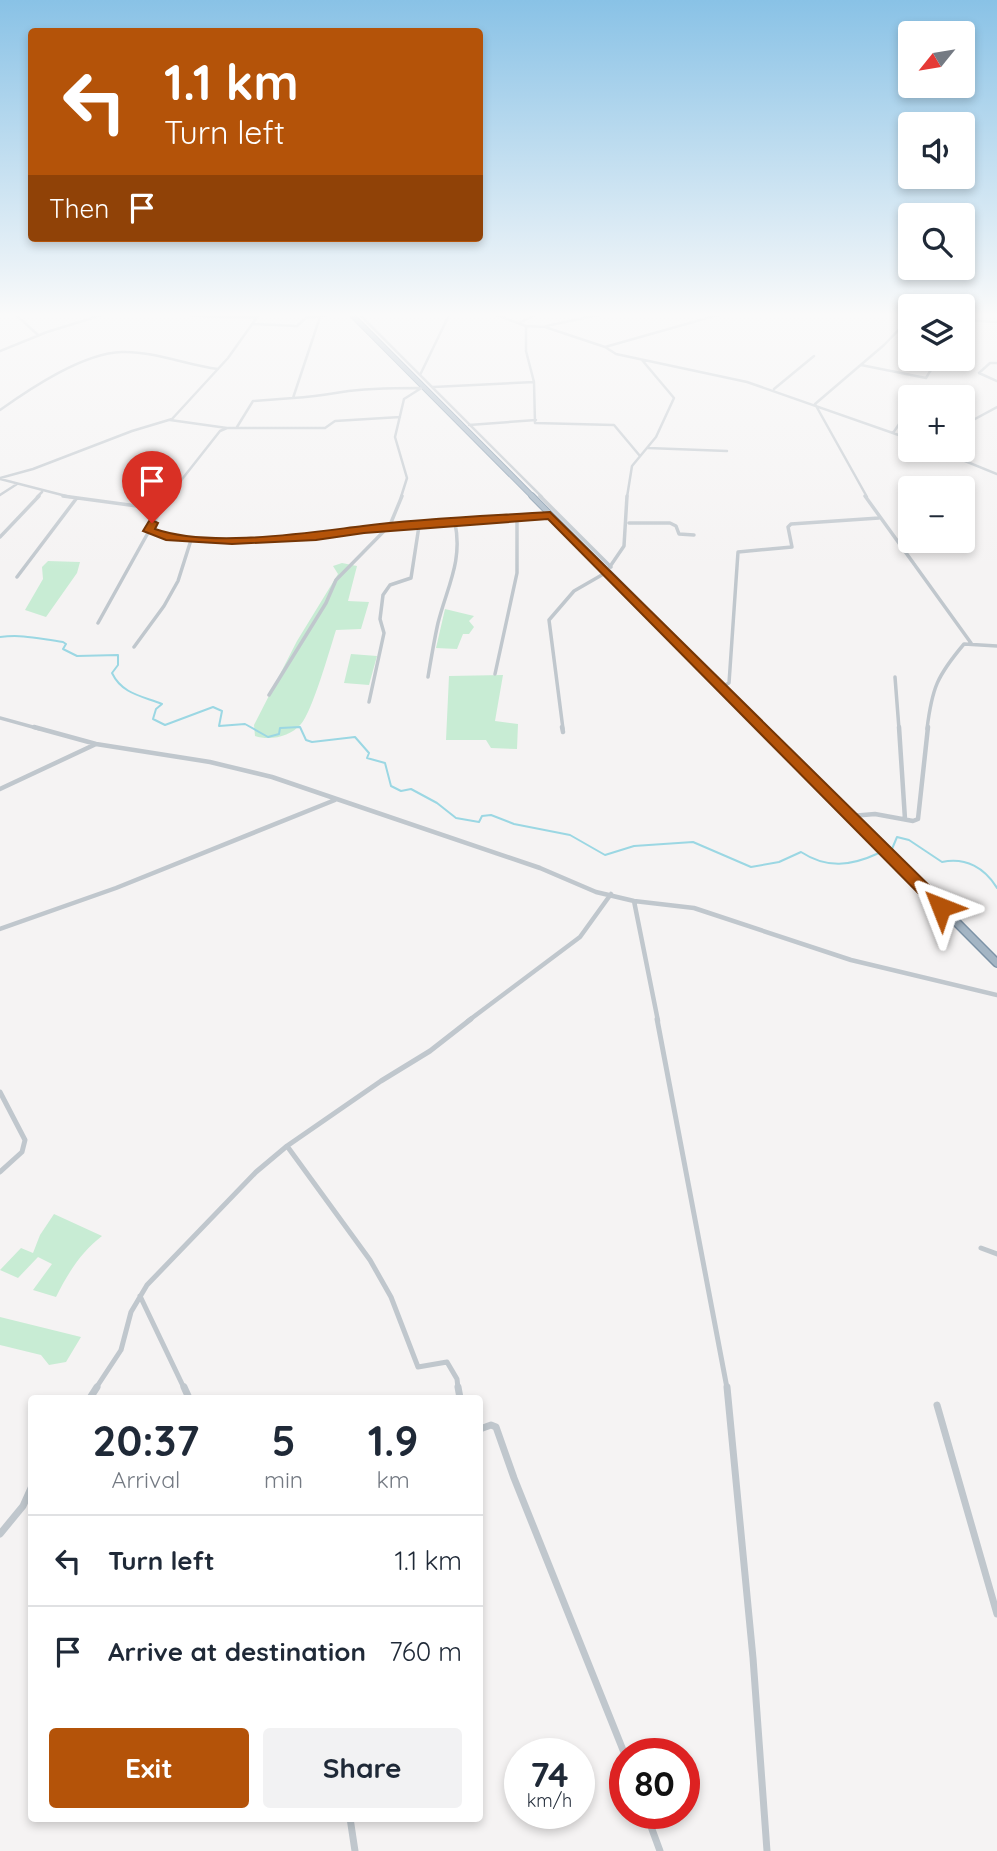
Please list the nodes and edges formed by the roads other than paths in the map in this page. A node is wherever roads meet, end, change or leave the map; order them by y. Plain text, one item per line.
1 (15, 399) edge
2 (189, 399) edge
3 (275, 399) edge
4 (405, 399) edge
5 (436, 399) edge
6 (438, 399) edge
7 (533, 399) edge
8 (673, 399) edge
9 (802, 399) edge
10 (821, 399) edge
11 (816, 404) junction
12 (997, 407) edge
13 (0, 410) edge
14 (400, 417) junction
15 (975, 419) edge
16 (170, 420) junction
17 (536, 420) junction
18 (468, 425) junction
19 (898, 426) edge
20 (227, 428) junction
21 (237, 428) junction
22 (893, 433) junction
23 (898, 435) edge
24 (647, 448) junction
25 (727, 451) dead end
26 (640, 456) junction
27 (968, 462) edge
28 (997, 474) edge
29 (0, 478) edge
30 (18, 484) junction
31 (43, 492) junction
32 (0, 495) edge
33 (76, 499) junction
34 (159, 509) junction
35 (550, 515) junction
36 (880, 518) junction
37 (517, 519) junction
38 (454, 523) junction
39 (629, 523) junction
40 (419, 526) junction
41 (387, 528) junction
42 (149, 531) junction
43 (694, 535) dead end
44 (0, 537) edge
45 (191, 540) junction
46 (608, 570) junction
47 (16, 577) dead end
48 (98, 624) dead end
49 (971, 643) junction
50 (997, 646) edge
51 (134, 647) dead end
52 (495, 674) dead end
53 (428, 677) dead end
54 (895, 677) dead end
55 (723, 686) junction
56 (269, 695) dead end
57 (369, 702) dead end
58 (0, 718) edge
59 (563, 732) dead end
60 (96, 744) junction
61 (0, 789) edge
62 (336, 799) junction
63 (850, 816) junction
64 (905, 819) junction
65 (611, 894) junction
66 (634, 901) junction
67 (0, 929) edge
68 (997, 963) edge
69 (997, 995) edge
70 (0, 1092) edge
71 (287, 1146) junction
72 (0, 1172) edge
73 (981, 1248) dead end
74 (997, 1254) edge
75 (140, 1296) junction
76 (92, 1395) edge
77 (188, 1395) edge
78 (460, 1395) edge
79 (937, 1405) dead end
80 (483, 1428) edge
81 (28, 1498) edge
82 (0, 1534) edge
83 (997, 1614) edge
84 (618, 1738) edge
85 (351, 1822) edge
86 (652, 1829) edge
87 (355, 1851) edge
88 (660, 1851) edge
89 (767, 1851) edge

1 - 13 street
2 - 16 street
3 - 21 street
4 - 14 street
5 - 35 highway
6 - 18 street
7 - 17 street
8 - 24 street
9 - 11 street
10 - 11 street
11 - 22 street
11 - 36 street
12 - 15 street
14 - 21 street
14 - 41 street
16 - 20 street
16 - 29 street
17 - 18 street
17 - 26 street
18 - 46 street
19 - 22 street
20 - 21 street
20 - 34 street
22 - 23 street
24 - 25 street
24 - 26 street
26 - 39 street
27 - 28 street
29 - 30 street
30 - 31 street
30 - 32 street
31 - 33 street
31 - 44 street
33 - 34 street
33 - 47 street
34 - 42 street
35 - 37 street
35 - 46 highway
36 - 49 street
36 - 55 street
37 - 38 street
37 - 52 street
38 - 40 street
38 - 53 street
39 - 43 street
39 - 46 street
40 - 41 street
40 - 57 street
41 - 45 street
41 - 56 street
42 - 45 street
42 - 48 street
45 - 51 street
46 - 55 highway
46 - 59 street
49 - 50 street
49 - 64 street
54 - 64 street
55 - 63 highway
58 - 60 street
60 - 61 street
60 - 62 street
62 - 65 street
62 - 67 street
63 - 64 street
63 - 68 highway
65 - 66 street
65 - 71 street
66 - 69 street
66 - 89 street
70 - 72 street
71 - 75 street
71 - 78 street
73 - 74 street
75 - 76 street
75 - 77 street
79 - 83 street
80 - 84 street
81 - 82 street
85 - 87 street
86 - 88 street

